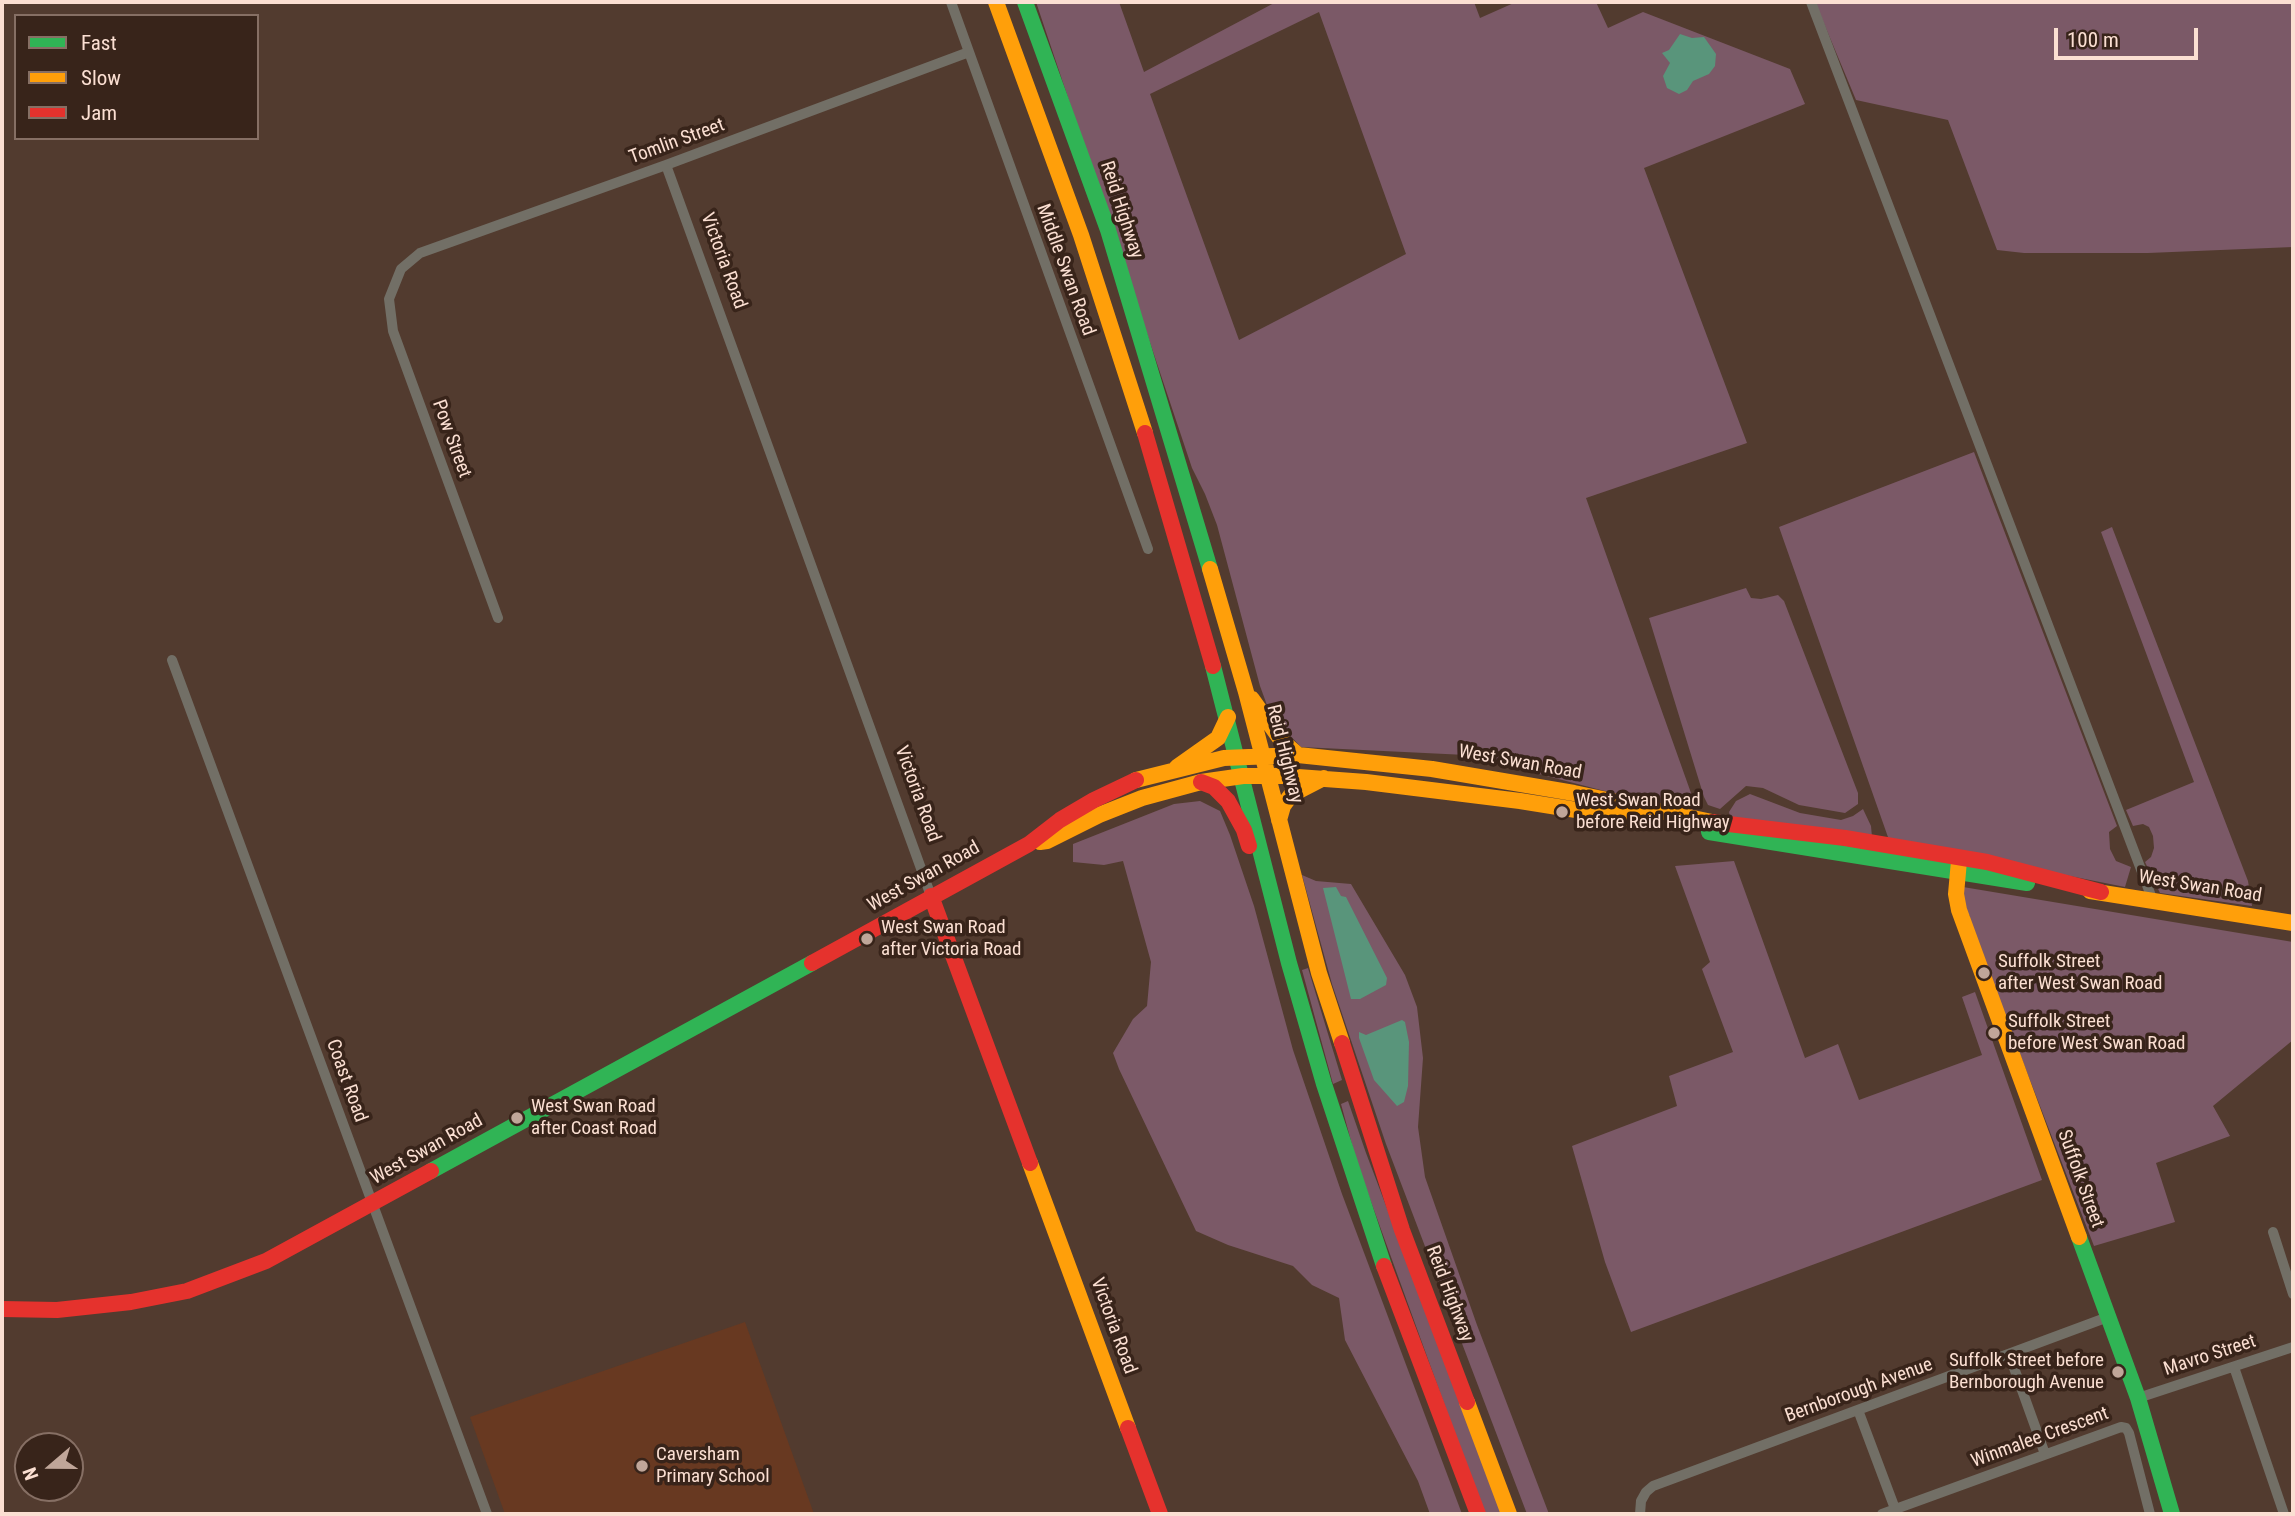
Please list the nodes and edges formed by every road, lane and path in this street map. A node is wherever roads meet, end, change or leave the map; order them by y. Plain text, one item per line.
1 (951, 2) edge
2 (996, 2) edge
3 (1025, 2) edge
4 (1811, 2) edge
5 (969, 52) junction
6 (666, 165) junction
7 (401, 270) joint
8 (1148, 550) dead end
9 (498, 618) dead end
10 (172, 660) dead end
11 (1247, 692) junction
12 (1228, 717) junction
13 (1298, 755) junction
14 (1262, 757) junction
15 (1238, 758) junction
16 (1177, 767) junction
17 (1243, 776) junction
18 (1267, 776) junction
19 (1324, 778) junction
20 (1200, 782) junction
21 (1279, 820) junction
22 (1029, 844) junction
23 (1958, 865) junction
24 (1265, 870) junction
25 (931, 896) junction
26 (2153, 901) junction
27 (2293, 923) edge
28 (373, 1204) junction
29 (2273, 1232) dead end
30 (2293, 1294) edge
31 (2, 1309) edge
32 (2108, 1317) junction
33 (2293, 1347) edge
34 (2009, 1354) junction
35 (2234, 1367) junction
36 (2138, 1398) junction
37 (1858, 1410) junction
38 (2045, 1454) junction
39 (1896, 1512) edge
40 (487, 1514) edge
41 (1160, 1514) edge
42 (1478, 1514) edge
43 (1509, 1514) edge
44 (1640, 1514) edge
45 (1882, 1514) edge
46 (2150, 1514) edge
47 (2172, 1514) edge
48 (2284, 1514) edge

1 - 5 street, Middle Swan Road
2 - 12 main road
3 - 11 main road, Reid Highway
4 - 26 street
5 - 6 street, Tomlin Street
5 - 8 street, Middle Swan Road
6 - 7 street, Tomlin Street
6 - 25 street, Victoria Road
7 - 9 street, Pow Street
10 - 28 street, Coast Road
11 - 13 main road
11 - 14 main road, Reid Highway
12 - 15 main road
12 - 16 main road
13 - 14 main road, West Swan Road
13 - 23 main road, West Swan Road
14 - 15 main road, West Swan Road
14 - 18 main road, Reid Highway
15 - 16 main road, West Swan Road
15 - 17 main road
16 - 22 main road, West Swan Road
17 - 18 main road, West Swan Road
17 - 20 main road, West Swan Road
17 - 24 main road
18 - 19 main road, West Swan Road
18 - 21 main road, Reid Highway
19 - 21 main road
19 - 23 main road, West Swan Road
20 - 22 main road, West Swan Road
20 - 24 main road
21 - 43 main road, Reid Highway
22 - 25 main road, West Swan Road
23 - 26 main road, West Swan Road
23 - 32 main road, Suffolk Street
24 - 42 main road
25 - 28 main road, West Swan Road
25 - 41 main road, Victoria Road
26 - 27 main road, West Swan Road
28 - 31 main road, West Swan Road
28 - 40 street, Coast Road
29 - 30 street
32 - 34 street, Bernborough Avenue
32 - 36 main road, Suffolk Street
33 - 35 street, Mavro Street
34 - 37 street, Bernborough Avenue
34 - 38 street
35 - 36 street, Mavro Street
35 - 48 street
36 - 47 main road, Suffolk Street
37 - 39 street
37 - 44 street, Bernborough Avenue
38 - 39 street, Winmalee Crescent
38 - 46 street, Winmalee Crescent
39 - 45 street, Winmalee Crescent

